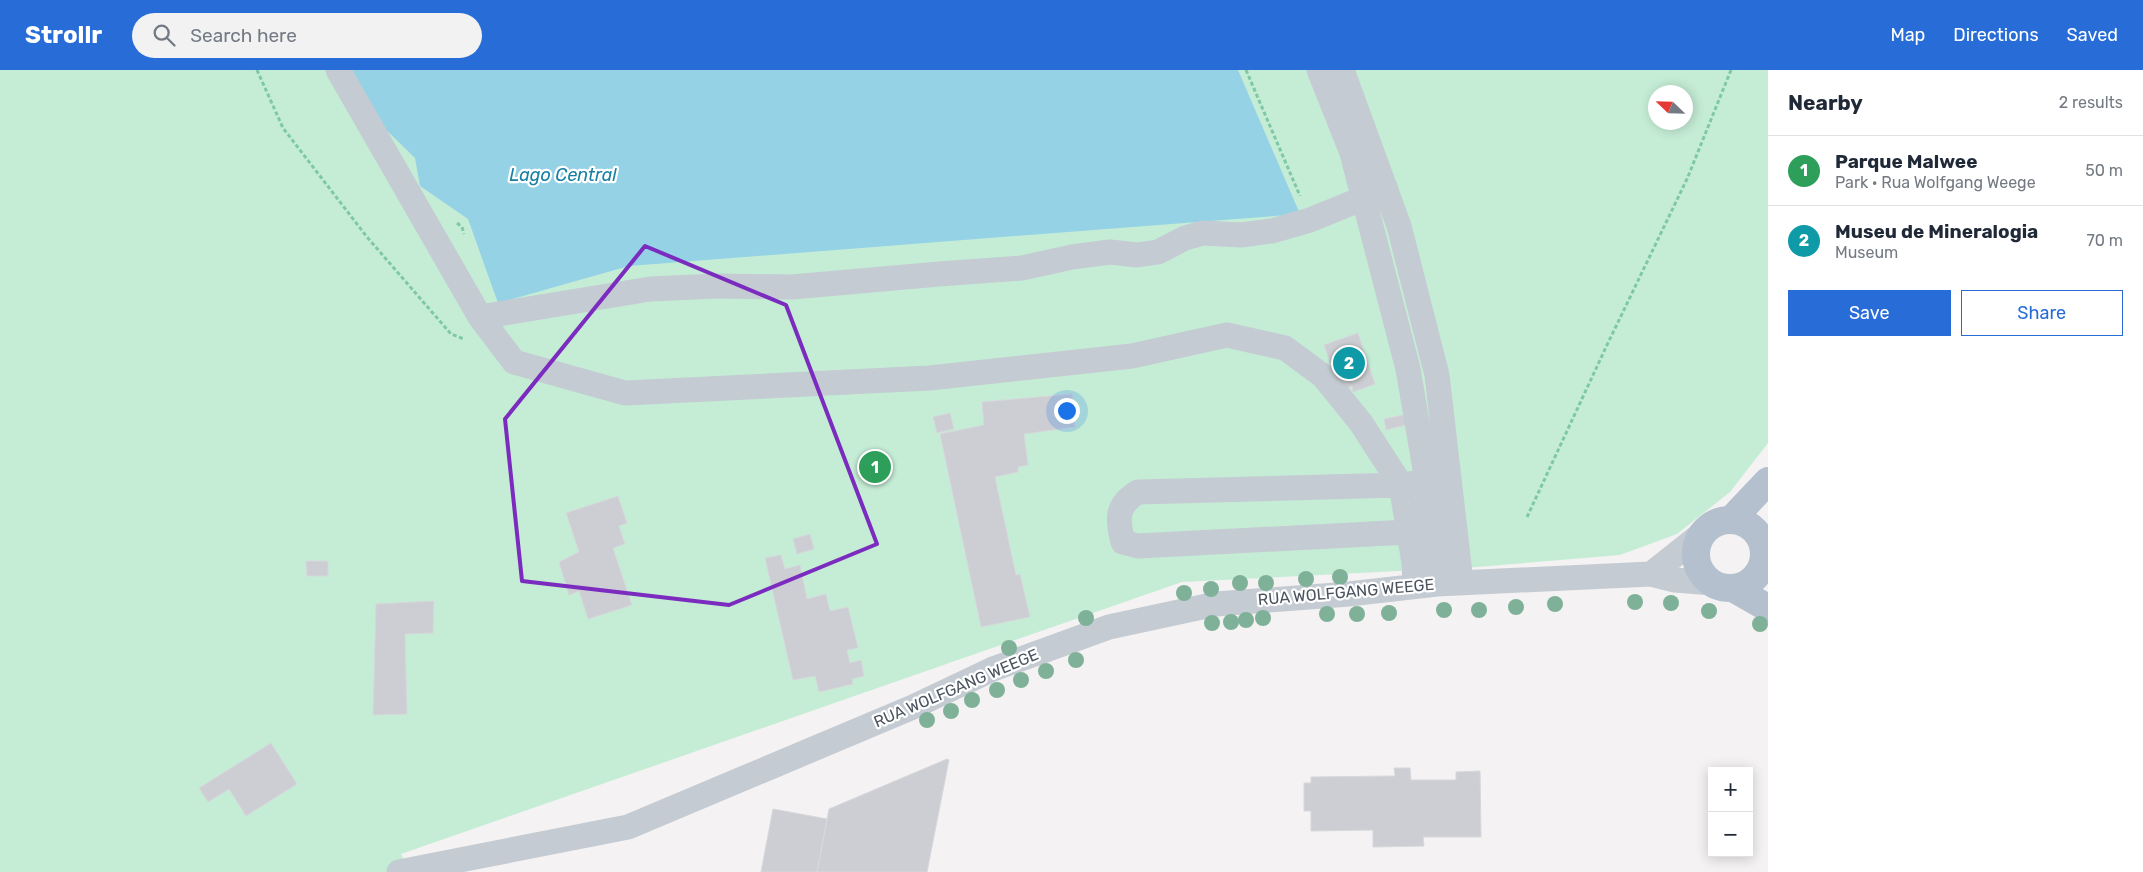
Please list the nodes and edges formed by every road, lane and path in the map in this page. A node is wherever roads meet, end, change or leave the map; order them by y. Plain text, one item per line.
1 (257, 70) edge
2 (338, 70) edge
3 (1246, 70) edge
4 (1319, 70) edge
5 (1342, 70) edge
6 (1731, 70) edge
7 (1386, 189) junction
8 (1363, 200) junction
9 (1310, 220) junction
10 (454, 221) dead end
11 (465, 235) dead end
12 (480, 317) junction
13 (469, 342) dead end
14 (1768, 481) edge
15 (1426, 482) junction
16 (1400, 485) junction
17 (1768, 498) edge
18 (1527, 517) dead end
19 (1408, 532) junction
20 (1744, 532) edge
21 (1651, 574) junction
22 (1461, 582) junction
23 (1426, 585) junction
24 (1723, 586) junction
25 (1768, 608) edge
26 (398, 872) edge

1 - 13 path
2 - 12 street
3 - 9 path
4 - 8 street
5 - 7 street
6 - 18 path
7 - 8 street
7 - 22 street
8 - 9 street
8 - 15 street
9 - 12 street
10 - 11 path
12 - 16 street
14 - 20 main road
15 - 16 street
15 - 23 street
16 - 19 street
16 - 19 street
17 - 20 main road
19 - 23 street
20 - 21 street
20 - 24 main road
20 - 24 main road
21 - 22 street, RUA WOLFGANG WEEGE
21 - 24 street, RUA WOLFGANG WEEGE
22 - 23 street, RUA WOLFGANG WEEGE
23 - 26 street, RUA WOLFGANG WEEGE
24 - 25 main road

